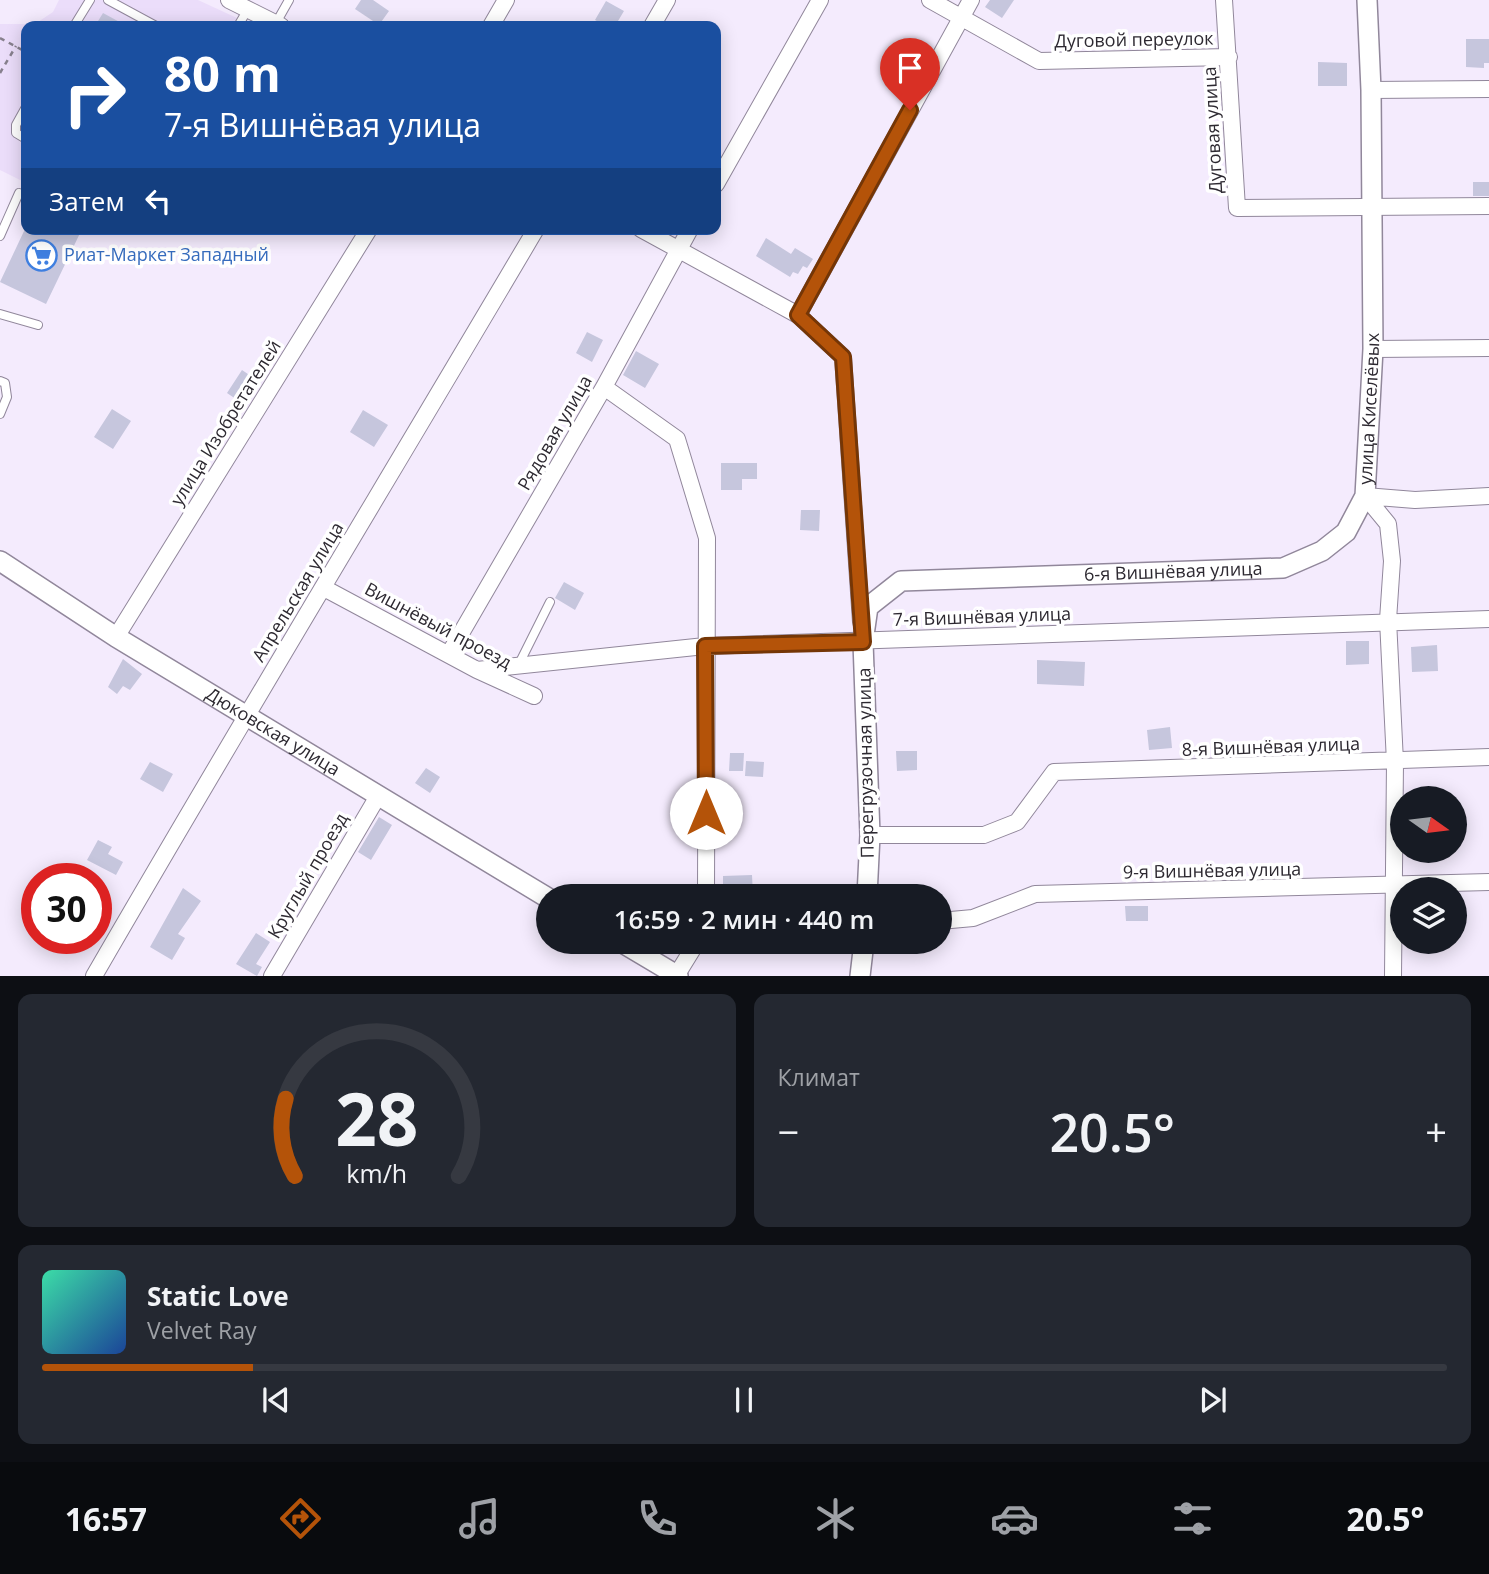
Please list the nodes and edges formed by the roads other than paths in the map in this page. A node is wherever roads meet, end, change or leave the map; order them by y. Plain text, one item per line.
1 (90, 0) edge
2 (108, 0) edge
3 (229, 0) edge
4 (289, 0) edge
5 (506, 0) edge
6 (667, 0) edge
7 (820, 0) edge
8 (930, 0) edge
9 (971, 0) edge
10 (1224, 0) edge
11 (1367, 0) edge
12 (248, 9) junction
13 (960, 18) junction
14 (77, 21) edge
15 (147, 21) edge
16 (241, 21) edge
17 (273, 21) edge
18 (280, 21) edge
19 (494, 21) edge
20 (655, 21) edge
21 (1228, 57) junction
22 (1489, 89) edge
23 (1371, 90) junction
24 (21, 116) edge
25 (21, 136) edge
26 (721, 175) edge
27 (19, 193) dead end
28 (1489, 206) edge
29 (1371, 207) junction
30 (365, 235) edge
31 (532, 235) edge
32 (652, 235) edge
33 (687, 235) edge
34 (0, 236) edge
35 (679, 249) junction
36 (0, 314) edge
37 (798, 315) junction
38 (37, 325) dead end
39 (1489, 348) edge
40 (1373, 349) junction
41 (0, 382) edge
42 (604, 387) junction
43 (0, 414) edge
44 (1365, 496) junction
45 (1489, 496) edge
46 (0, 561) edge
47 (324, 587) junction
48 (550, 602) dead end
49 (1489, 619) edge
50 (1388, 620) junction
51 (117, 637) junction
52 (863, 642) junction
53 (705, 646) junction
54 (449, 654) junction
55 (518, 666) junction
56 (477, 670) junction
57 (534, 696) dead end
58 (245, 713) junction
59 (1489, 757) edge
60 (1395, 762) junction
61 (378, 796) junction
62 (870, 835) junction
63 (1394, 877) edge
64 (1489, 882) edge
65 (1467, 883) edge
66 (706, 884) edge
67 (868, 884) edge
68 (1390, 885) edge
69 (536, 891) edge
70 (952, 920) edge
71 (641, 954) edge
72 (690, 954) edge
73 (863, 954) edge
74 (1393, 954) edge
75 (94, 975) edge
76 (272, 975) edge
77 (677, 975) edge
78 (860, 975) edge
79 (1393, 975) edge

1 - 14 lane
2 - 15 lane
3 - 12 street
4 - 18 lane
5 - 19 street
6 - 20 street
7 - 26 street
8 - 13 street, Дуговой переулок
9 - 13 street
10 - 21 street, Дуговая улица
11 - 23 street, улица Киселёвых
12 - 16 lane
12 - 17 street
13 - 21 street, Дуговой переулок
13 - 37 street
21 - 29 street, Дуговая улица
22 - 23 street
23 - 29 street, улица Киселёвых
24 - 25 lane
27 - 34 lane
28 - 29 street
29 - 40 street, улица Киселёвых
30 - 51 street, улица Изобретателей
31 - 47 street, Апрельская улица
32 - 35 street, Перегрузочная улица
33 - 35 street, Рядовая улица
35 - 37 street, Перегрузочная улица
35 - 42 street, Рядовая улица
36 - 38 lane
37 - 52 street, Перегрузочная улица
39 - 40 street
40 - 44 street, улица Киселёвых
41 - 43 lane
42 - 53 street
42 - 54 street, Рядовая улица
44 - 45 street
44 - 50 street, улица Киселёвых
44 - 52 street, 6-я Вишнёвая улица
46 - 51 street, Дюковская улица
47 - 54 street, Вишнёвый проезд
47 - 58 street, Апрельская улица
48 - 55 lane
49 - 50 street, 7-я Вишнёвая улица
50 - 52 street, 7-я Вишнёвая улица
50 - 60 street, улица Киселёвых
51 - 58 street, Дюковская улица
52 - 53 street, 7-я Вишнёвая улица
52 - 62 street, Перегрузочная улица
53 - 55 street, 7-я Вишнёвая улица
53 - 66 street
54 - 56 street, Вишнёвый проезд
55 - 56 street, 7-я Вишнёвая улица
56 - 57 street, Вишнёвый проезд
58 - 61 street, Дюковская улица
58 - 75 street, Апрельская улица
59 - 60 street, 8-я Вишнёвая улица
60 - 62 street, 8-я Вишнёвая улица
60 - 63 street, улица Киселёвых
61 - 69 street, Дюковская улица
61 - 76 street, Круглый проезд
62 - 67 street, Перегрузочная улица
64 - 65 street, 9-я Вишнёвая улица
68 - 70 street, 9-я Вишнёвая улица
71 - 77 street
72 - 77 street
73 - 78 street
74 - 79 street, улица Киселёвых

